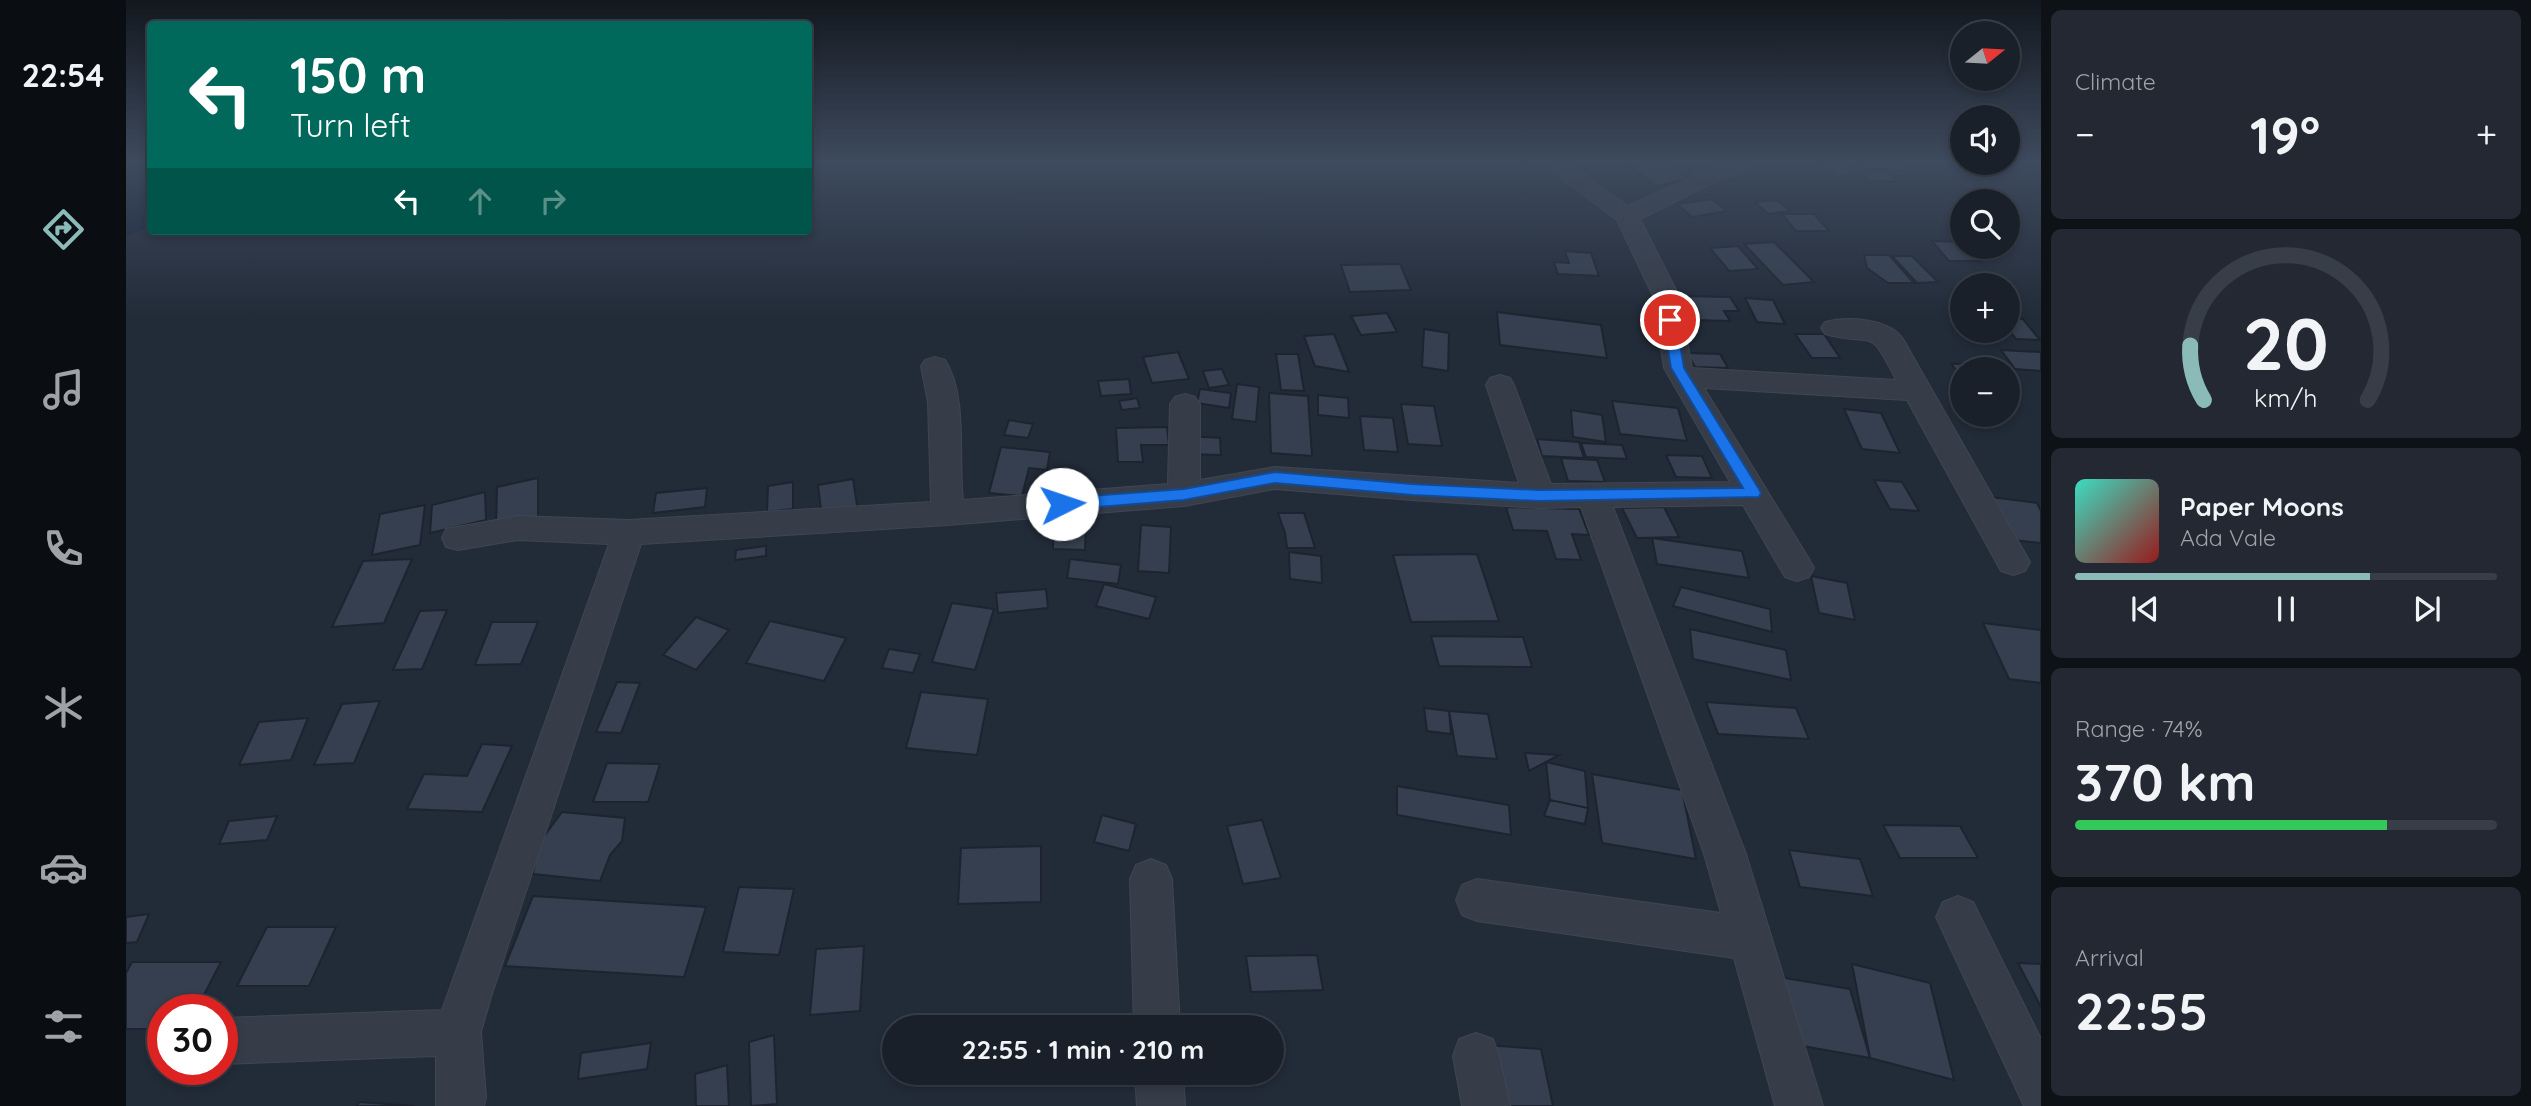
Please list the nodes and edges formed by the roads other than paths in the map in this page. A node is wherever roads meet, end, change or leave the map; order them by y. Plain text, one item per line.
1 (1630, 215) edge
2 (1627, 216) joint
3 (1835, 328) dead end
4 (935, 366) dead end
5 (1683, 377) junction
6 (1500, 385) dead end
7 (1916, 391) junction
8 (1185, 404) dead end
9 (1754, 493) junction
10 (1184, 494) junction
11 (1539, 496) junction
12 (1593, 496) junction
13 (948, 513) junction
14 (629, 532) junction
15 (458, 538) dead end
16 (2013, 562) dead end
17 (1797, 568) dead end
18 (1151, 879) dead end
19 (1477, 900) dead end
20 (1958, 917) dead end
21 (1750, 939) junction
22 (1157, 1015) edge
23 (458, 1032) junction
24 (238, 1040) edge
25 (1476, 1056) dead end
26 (1160, 1085) edge
27 (2041, 1090) edge
28 (460, 1106) edge
29 (1161, 1106) edge
30 (1486, 1106) edge
31 (1799, 1106) edge

1 - 2 street
2 - 5 street
3 - 7 street
4 - 13 street
5 - 7 street
5 - 9 street
6 - 11 street
7 - 16 street
8 - 10 street
9 - 12 street
9 - 17 street
10 - 11 street
10 - 13 street
11 - 12 street
12 - 21 street
13 - 14 street
14 - 15 street
14 - 23 street
18 - 22 street
19 - 21 street
20 - 27 street
21 - 31 street
23 - 24 street
23 - 28 street
25 - 30 street
26 - 29 street

